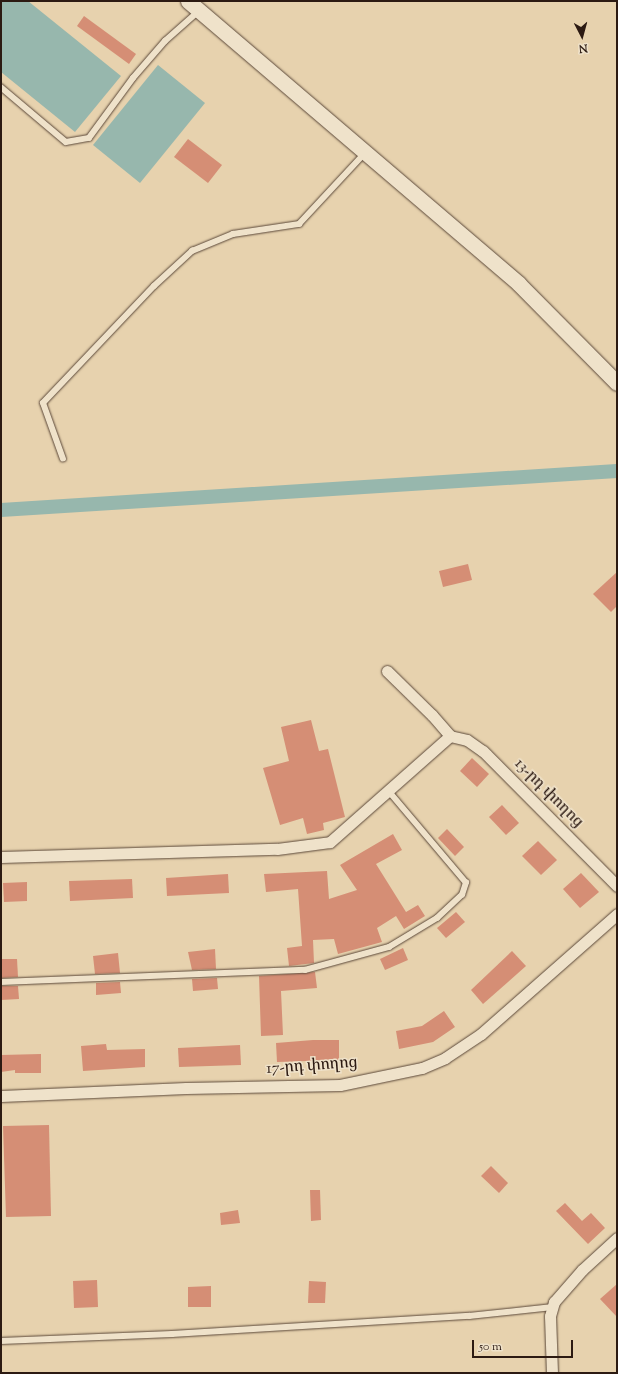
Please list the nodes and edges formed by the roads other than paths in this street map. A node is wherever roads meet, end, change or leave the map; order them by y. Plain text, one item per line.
1 (194, 6) edge
2 (1, 87) edge
3 (366, 152) junction
4 (617, 382) edge
5 (63, 459) dead end
6 (387, 671) dead end
7 (450, 736) junction
8 (390, 792) junction
9 (1, 857) edge
10 (617, 886) edge
11 (617, 914) edge
12 (1, 982) edge
13 (1, 1096) edge
14 (617, 1238) edge
15 (553, 1307) junction
16 (1, 1341) edge
17 (552, 1373) edge

1 - 2 lane
1 - 3 main road
3 - 4 main road
3 - 5 lane
6 - 7 street
7 - 8 street
7 - 10 street, 13-րդ փողոց
8 - 9 street
8 - 12 lane
11 - 13 street, 17-րդ փողոց
14 - 15 street
15 - 16 lane
15 - 17 street

